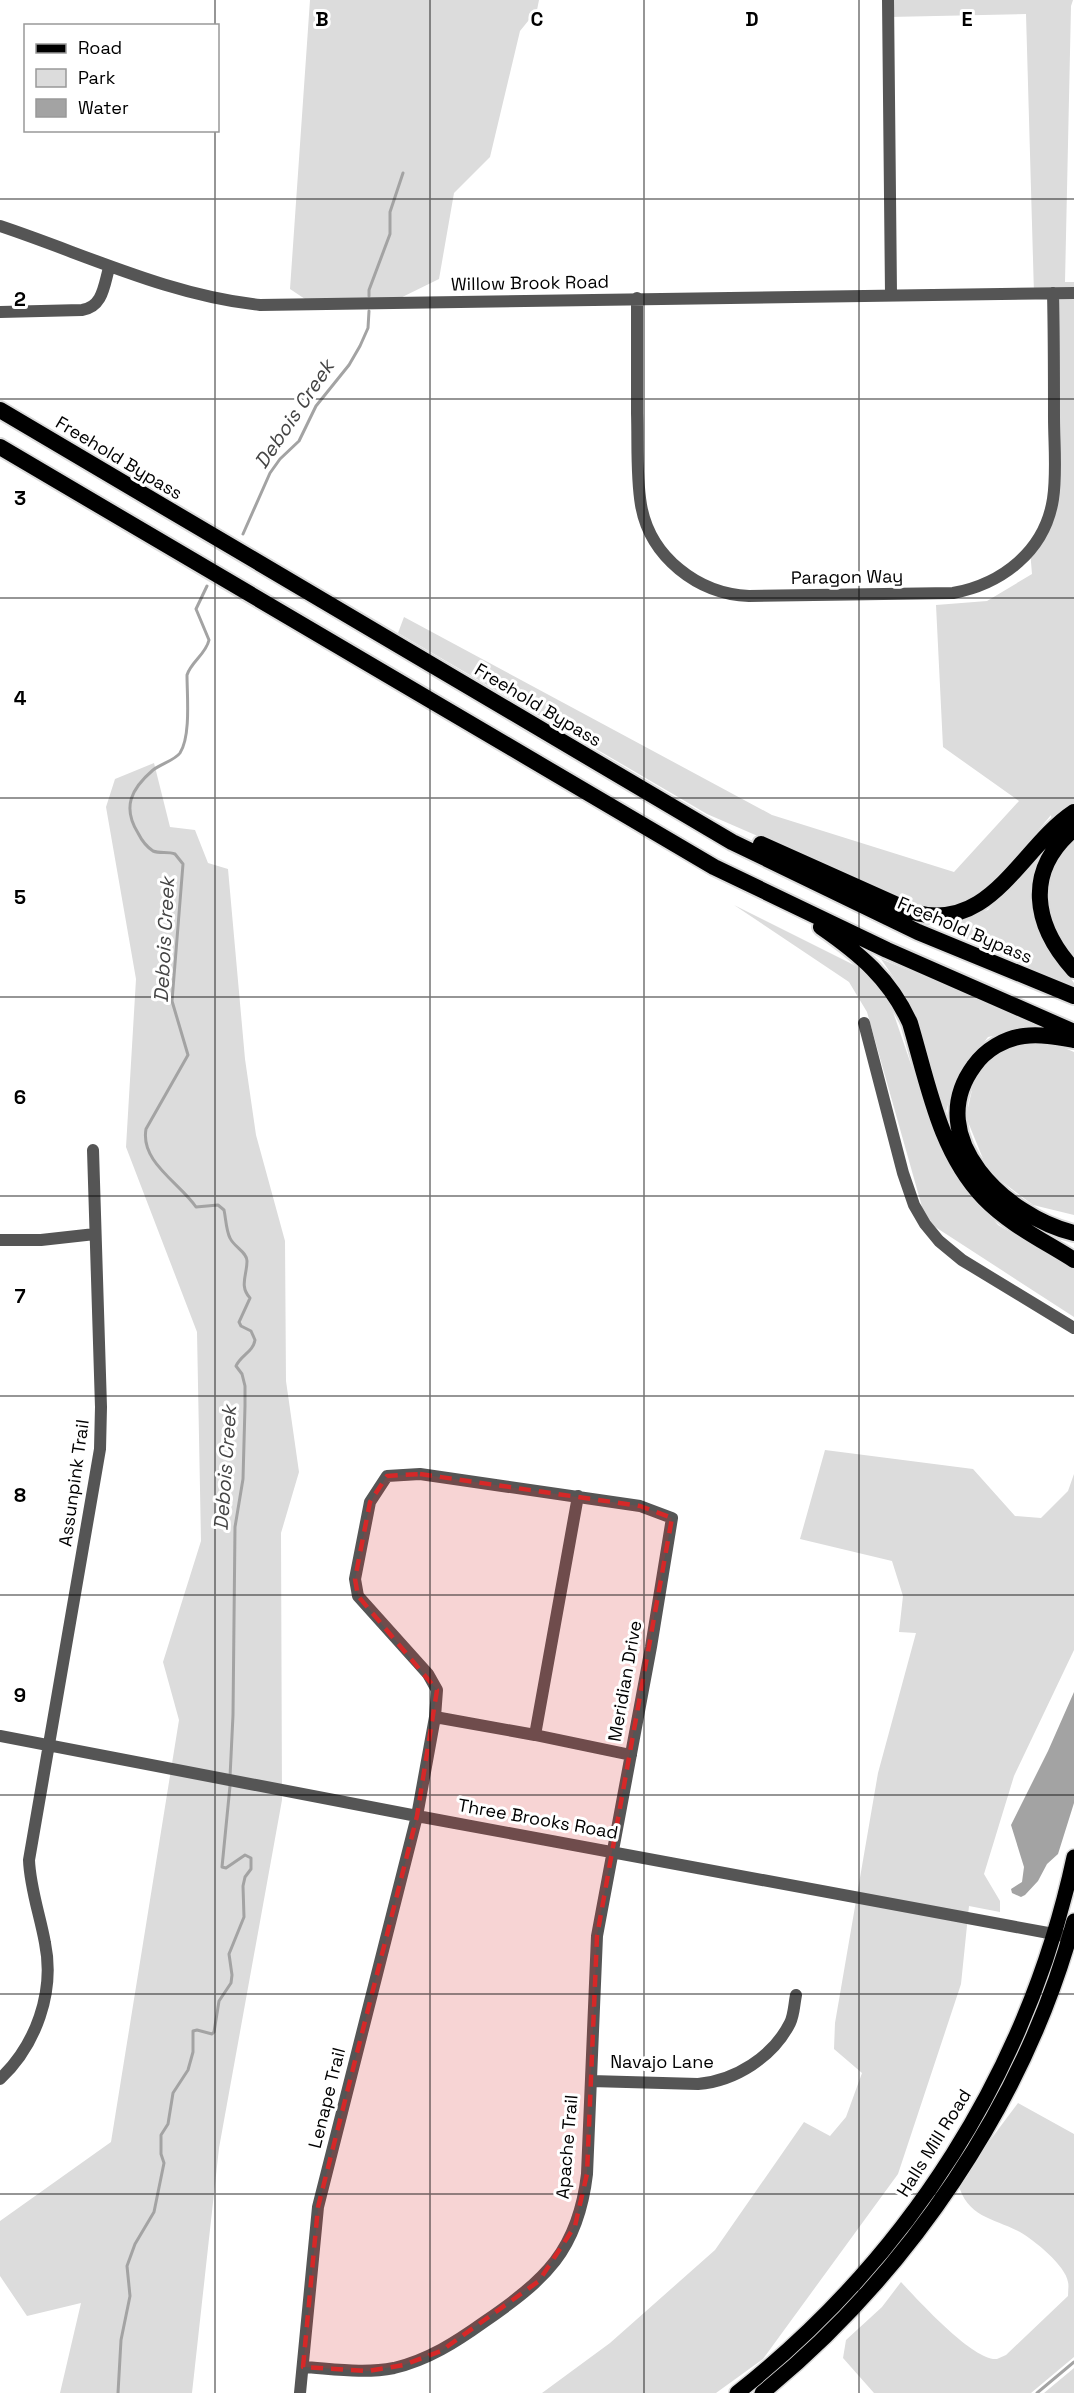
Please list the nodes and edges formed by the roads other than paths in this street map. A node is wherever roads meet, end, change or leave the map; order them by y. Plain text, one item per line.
1 (888, 0) edge
2 (0, 226) edge
3 (109, 268) junction
4 (1053, 293) junction
5 (1074, 293) edge
6 (891, 294) junction
7 (637, 298) junction
8 (0, 312) edge
9 (0, 410) edge
10 (0, 447) edge
11 (644, 792) junction
12 (1074, 812) edge
13 (1074, 829) edge
14 (786, 902) junction
15 (1074, 969) edge
16 (1074, 996) edge
17 (864, 1023) dead end
18 (1074, 1032) edge
19 (1074, 1040) edge
20 (93, 1150) dead end
21 (1074, 1233) edge
22 (95, 1234) junction
23 (0, 1240) edge
24 (1074, 1260) edge
25 (1074, 1328) edge
26 (578, 1497) junction
27 (435, 1718) junction
28 (535, 1735) junction
29 (0, 1736) edge
30 (48, 1746) junction
31 (630, 1755) junction
32 (417, 1816) junction
33 (613, 1851) junction
34 (1074, 1857) edge
35 (1074, 1921) edge
36 (1062, 1935) junction
37 (796, 1995) dead end
38 (0, 2079) edge
39 (591, 2081) junction
40 (303, 2367) junction
41 (300, 2393) edge
42 (737, 2393) edge
43 (762, 2393) edge

1 - 6 street
2 - 3 street, Willow Brook Road
3 - 7 street, Willow Brook Road
3 - 8 street
4 - 5 street, Willow Brook Road
4 - 6 street, Willow Brook Road
4 - 7 street, Paragon Way
6 - 7 street, Willow Brook Road
9 - 11 highway, Freehold Bypass
10 - 14 highway
11 - 12 highway
11 - 16 highway, Freehold Bypass
13 - 15 highway
14 - 18 highway
14 - 24 highway
17 - 25 street
19 - 21 highway
20 - 22 street, Assunpink Trail
22 - 23 street
22 - 30 street, Assunpink Trail
26 - 27 street, Lenape Trail
26 - 28 street
26 - 31 street, Meridian Drive
27 - 28 street
27 - 32 street, Lenape Trail
28 - 31 street
29 - 30 street, Three Brooks Road
30 - 32 street, Three Brooks Road
30 - 38 street, Assunpink Trail
31 - 33 street, Meridian Drive
32 - 33 street, Three Brooks Road
32 - 40 street, Lenape Trail
33 - 36 street, Three Brooks Road
33 - 39 street, Apache Trail
34 - 36 main road, Halls Mill Road
35 - 36 main road, Halls Mill Road
36 - 42 main road, Halls Mill Road
36 - 43 main road, Halls Mill Road
37 - 39 street, Navajo Lane
39 - 40 street, Apache Trail
40 - 41 street, Lenape Trail

